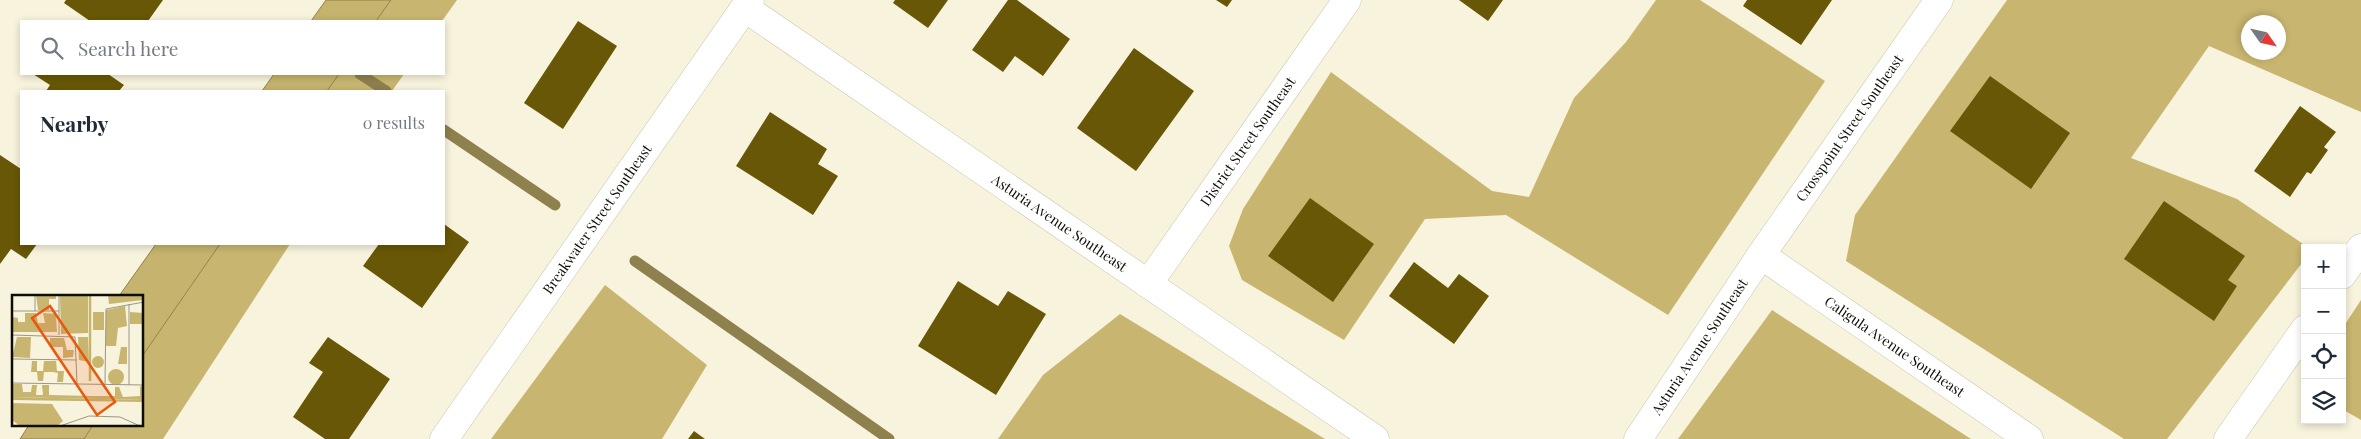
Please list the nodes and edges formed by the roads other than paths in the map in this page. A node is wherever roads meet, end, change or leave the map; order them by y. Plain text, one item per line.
1 (1347, 0) edge
2 (1939, 0) edge
3 (747, 4) edge
4 (2361, 248) edge
5 (1761, 255) junction
6 (2346, 269) edge
7 (1148, 284) junction
8 (2302, 334) edge
9 (444, 439) edge
10 (1374, 439) edge
11 (1638, 439) edge
12 (2029, 439) edge
13 (2228, 439) edge

1 - 7 street, District Street Southeast
2 - 5 street, Crosspoint Street Southeast
3 - 7 street, Asturia Avenue Southeast
3 - 9 street, Breakwater Street Southeast
4 - 6 street
5 - 11 street, Asturia Avenue Southeast
5 - 12 street, Caligula Avenue Southeast
7 - 10 street, Asturia Avenue Southeast
8 - 13 street

